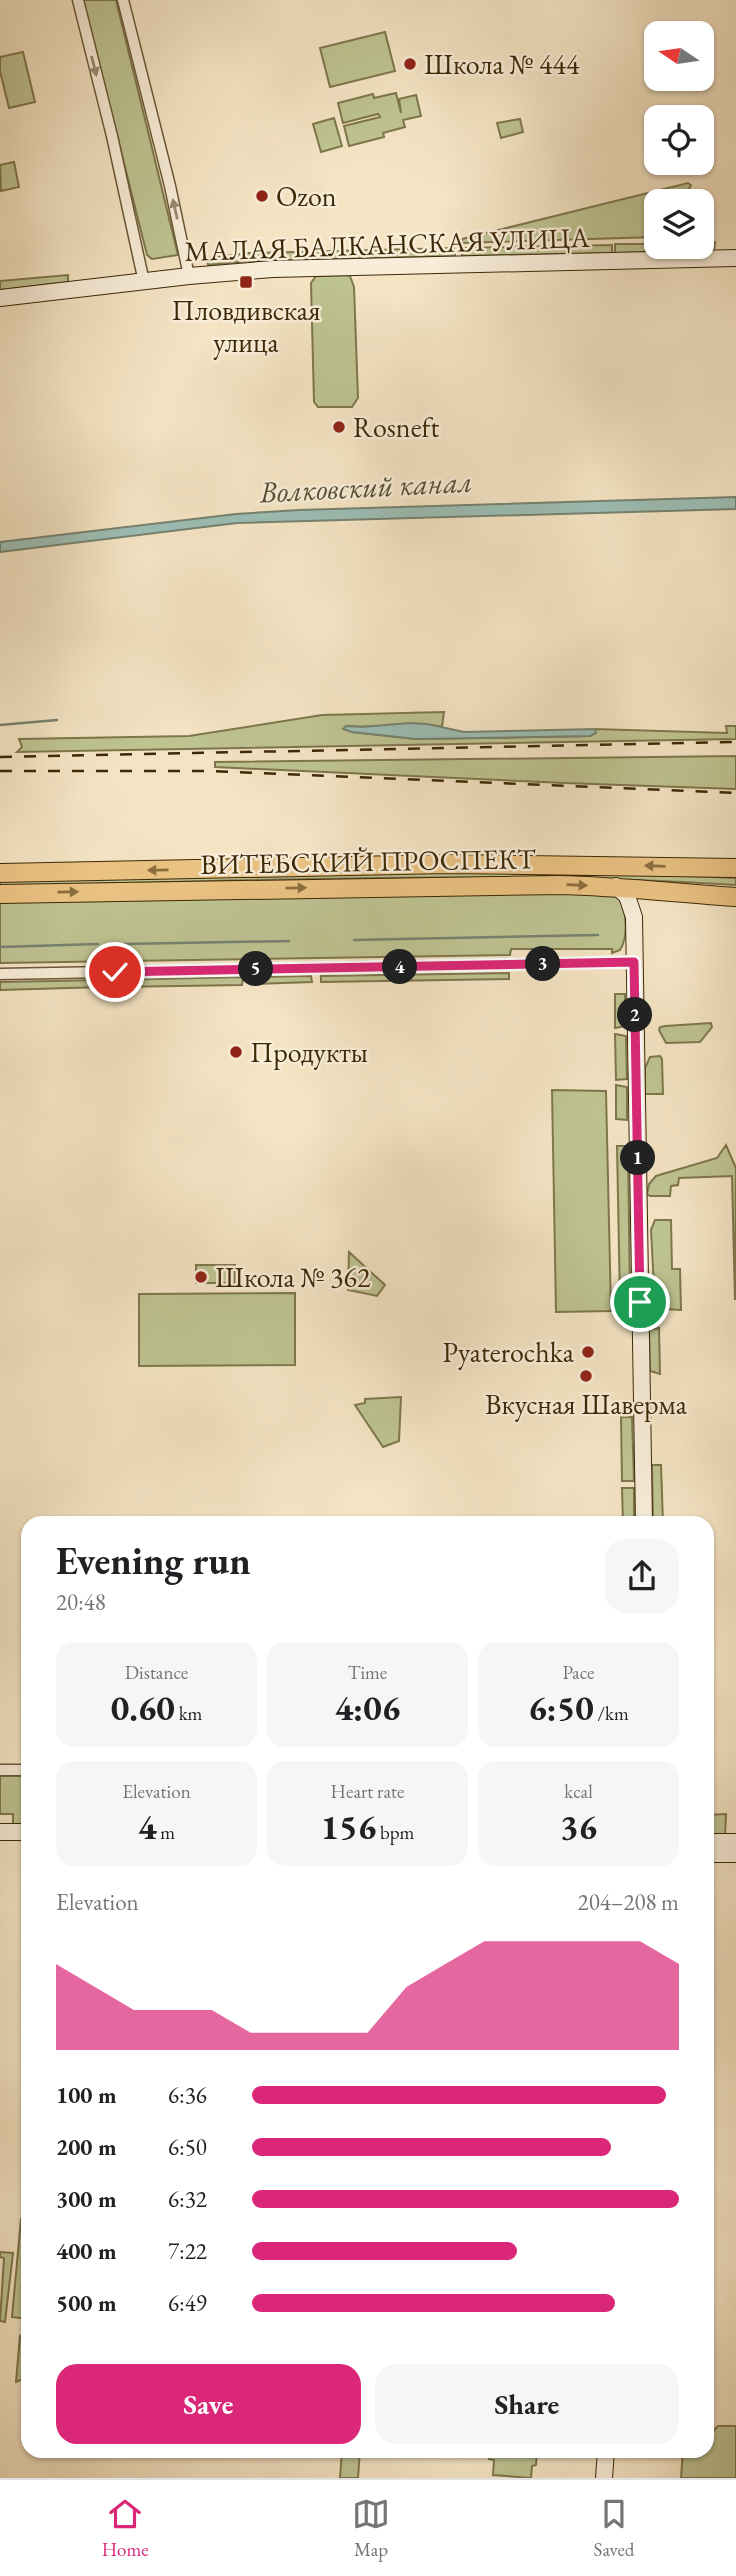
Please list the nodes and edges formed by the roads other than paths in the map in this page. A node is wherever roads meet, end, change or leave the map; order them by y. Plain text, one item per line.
1 (78, 0) edge
2 (123, 0) edge
3 (736, 258) edge
4 (190, 276) junction
5 (144, 282) junction
6 (0, 298) edge
7 (736, 868) edge
8 (0, 873) edge
9 (616, 886) junction
10 (662, 892) junction
11 (0, 894) edge
12 (736, 897) edge
13 (634, 917) junction
14 (634, 962) junction
15 (0, 974) edge
16 (644, 1516) edge
17 (0, 1770) edge
18 (21, 1770) edge
19 (0, 1832) edge
20 (21, 1832) edge
21 (0, 1842) edge
22 (21, 1842) edge
23 (714, 1842) edge
24 (736, 1842) edge
25 (714, 1854) edge
26 (736, 1854) edge
27 (605, 2458) edge
28 (604, 2478) edge

1 -> 5 street
4 -> 2 street
3 - 4 street, МАЛАЯ БАЛКАНСКАЯ УЛИЦА
4 - 5 street, МАЛАЯ БАЛКАНСКАЯ УЛИЦА
5 - 6 street, МАЛАЯ БАЛКАНСКАЯ УЛИЦА
7 -> 8 main road, ВИТЕБСКИЙ ПРОСПЕКТ
9 - 10 main road, ВИТЕБСКИЙ ПРОСПЕКТ
11 -> 9 main road, ВИТЕБСКИЙ ПРОСПЕКТ
9 - 13 street
10 - 12 main road, ВИТЕБСКИЙ ПРОСПЕКТ
10 - 13 street
13 - 14 street
14 - 15 street
14 - 16 street
17 - 18 street
19 - 20 street
21 - 22 street
23 - 24 street
25 - 26 street
27 - 28 street

